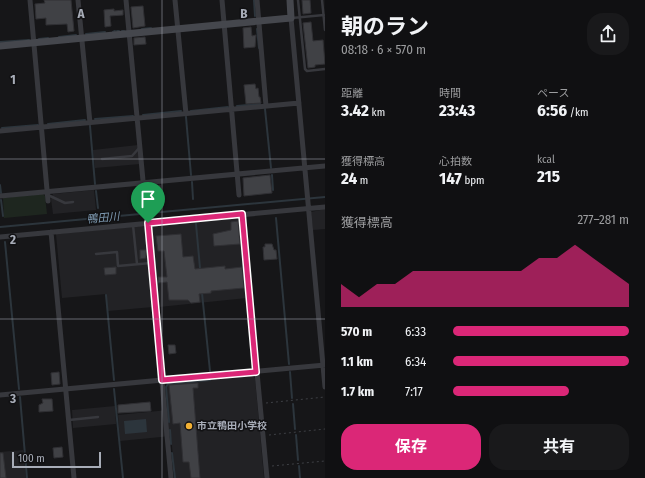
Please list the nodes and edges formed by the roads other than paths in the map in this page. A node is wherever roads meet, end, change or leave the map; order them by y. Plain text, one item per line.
1 (30, 0) edge
2 (78, 0) edge
3 (126, 0) edge
4 (175, 0) edge
5 (222, 0) edge
6 (257, 0) edge
7 (290, 0) edge
8 (298, 0) edge
9 (322, 0) edge
10 (324, 15) junction
11 (300, 17) junction
12 (291, 18) junction
13 (258, 21) junction
14 (224, 25) junction
15 (178, 29) junction
16 (325, 30) edge
17 (129, 34) junction
18 (82, 38) junction
19 (34, 43) junction
20 (0, 46) edge
21 (325, 69) edge
22 (299, 103) junction
23 (266, 106) junction
24 (232, 110) junction
25 (186, 114) junction
26 (137, 118) junction
27 (90, 123) junction
28 (42, 127) junction
29 (0, 131) edge
30 (140, 147) junction
31 (102, 159) dead end
32 (325, 166) edge
33 (305, 167) junction
34 (238, 174) junction
35 (143, 183) junction
36 (48, 193) junction
37 (240, 195) dead end
38 (0, 196) edge
39 (48, 201) dead end
40 (73, 202) dead end
41 (309, 206) junction
42 (325, 207) edge
43 (242, 214) junction
44 (148, 221) junction
45 (133, 224) junction
46 (51, 232) junction
47 (0, 237) edge
48 (96, 254) dead end
49 (151, 263) junction
50 (137, 264) junction
51 (324, 365) edge
52 (256, 372) junction
53 (162, 380) junction
54 (325, 387) edge
55 (66, 389) junction
56 (0, 395) edge
57 (98, 417) dead end
58 (69, 420) junction
59 (74, 478) edge
60 (172, 478) edge
61 (267, 478) edge

1 - 19 street
2 - 18 street
3 - 17 street
4 - 15 street
5 - 14 street
6 - 13 street
7 - 12 street
8 - 11 lane
9 - 10 lane
10 - 11 lane
10 - 16 lane
11 - 12 lane
11 - 21 lane
12 - 13 street
12 - 22 street
13 - 14 street
13 - 23 street
14 - 15 street
14 - 24 street
15 - 17 street
15 - 25 street
17 - 18 street
17 - 26 street
18 - 19 street
18 - 27 street
19 - 20 street
19 - 28 street
22 - 23 street
22 - 33 street
23 - 24 street
24 - 25 street
24 - 34 street
25 - 26 street
26 - 27 street
26 - 30 street
27 - 28 street
28 - 29 street
28 - 36 street
30 - 31 lane
30 - 35 street
32 - 33 street
33 - 34 street
33 - 41 street
34 - 35 street
34 - 37 street
35 - 36 street
35 - 44 street
36 - 38 street
36 - 39 street
36 - 40 lane
41 - 42 street
41 - 43 street
41 - 51 street
43 - 44 street
43 - 52 street
44 - 45 street
44 - 49 street
45 - 46 street
45 - 50 lane
46 - 47 street
46 - 55 street
48 - 50 lane
49 - 50 lane
49 - 53 street
51 - 52 street
51 - 54 street
52 - 53 street
52 - 61 street
53 - 55 street
53 - 60 street
55 - 56 street
55 - 58 street
57 - 58 lane
58 - 59 street

